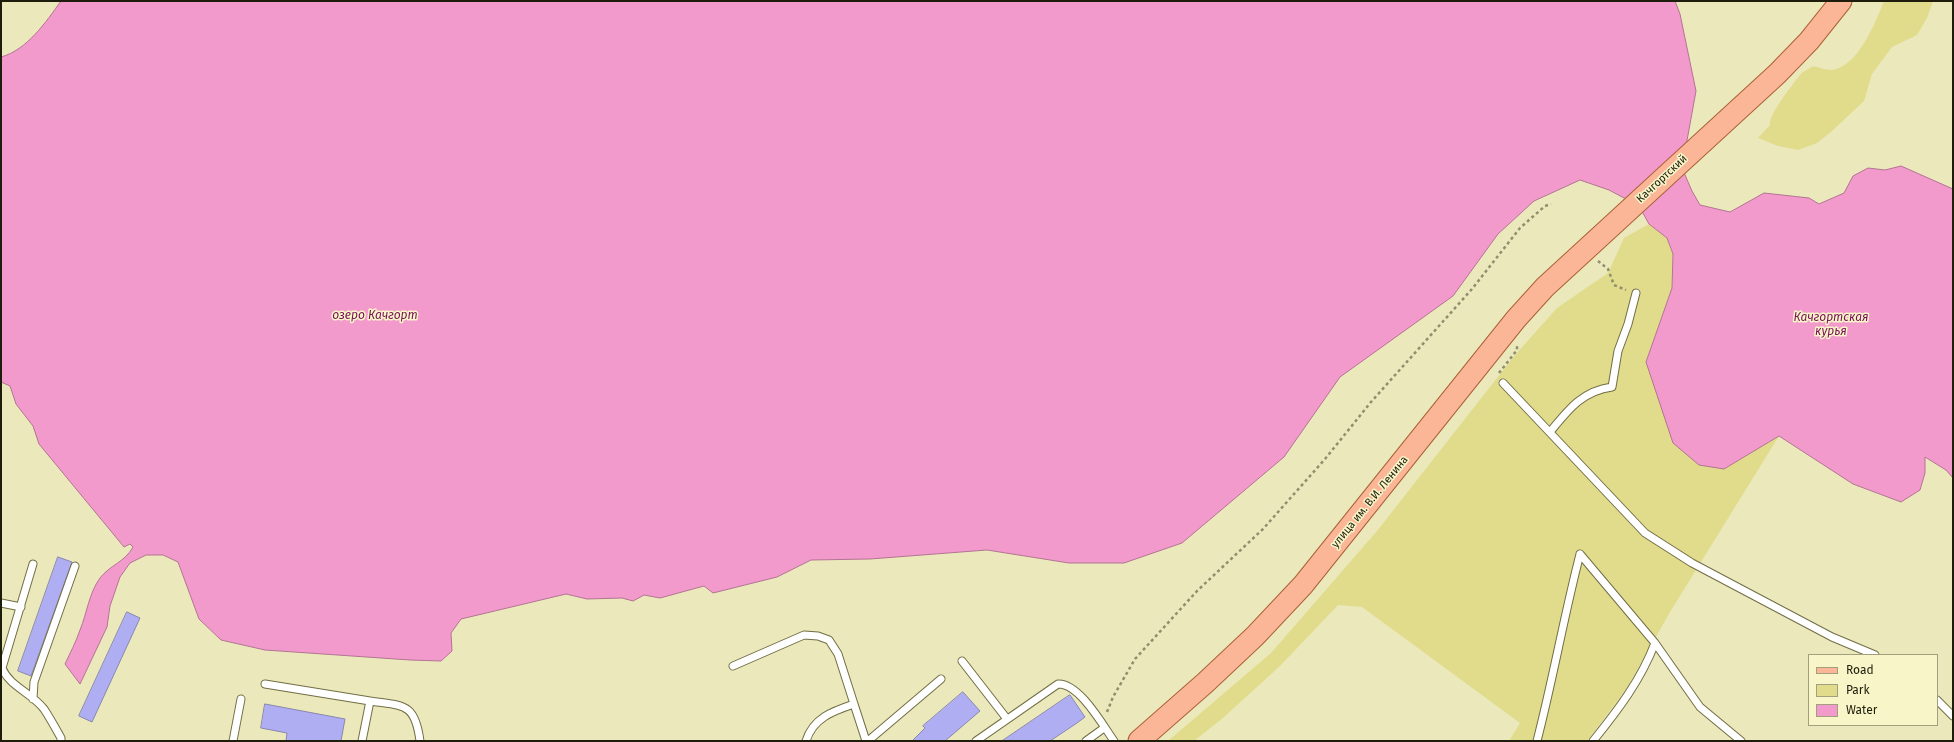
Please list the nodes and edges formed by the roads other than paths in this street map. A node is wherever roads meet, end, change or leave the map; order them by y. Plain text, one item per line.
1 (1841, 1) edge
2 (1590, 253) joint
3 (1636, 293) road end
4 (1503, 382) road end
5 (1550, 432) junction
6 (33, 564) dead end
7 (75, 566) dead end
8 (1, 603) edge
9 (20, 607) junction
10 (1656, 643) junction
11 (1873, 654) edge
12 (962, 661) dead end
13 (733, 666) dead end
14 (941, 679) dead end
15 (266, 684) dead end
16 (34, 699) junction
17 (241, 699) dead end
18 (370, 701) junction
19 (1938, 701) edge
20 (854, 704) junction
21 (1953, 716) edge
22 (1006, 719) junction
23 (1104, 728) junction
24 (61, 741) edge
25 (233, 741) edge
26 (362, 741) edge
27 (420, 741) edge
28 (806, 741) edge
29 (867, 741) edge
30 (976, 741) edge
31 (1086, 741) edge
32 (1114, 741) edge
33 (1139, 741) edge
34 (1537, 741) edge
35 (1593, 741) edge
36 (1741, 741) edge

1 - 2 main road, Качгортский
2 - 33 main road, улица им. В.И. Ленина
3 - 5 lane
4 - 5 lane
5 - 11 lane
6 - 9 lane
7 - 16 lane
8 - 9 lane
9 - 16 lane
10 - 34 lane
10 - 35 lane
10 - 36 lane
12 - 22 lane
13 - 20 lane
14 - 29 lane
15 - 18 lane
16 - 24 lane
17 - 25 lane
18 - 26 lane
18 - 27 lane
19 - 21 lane
20 - 28 lane
20 - 29 lane
22 - 23 lane
22 - 30 lane
23 - 31 lane
23 - 32 lane

